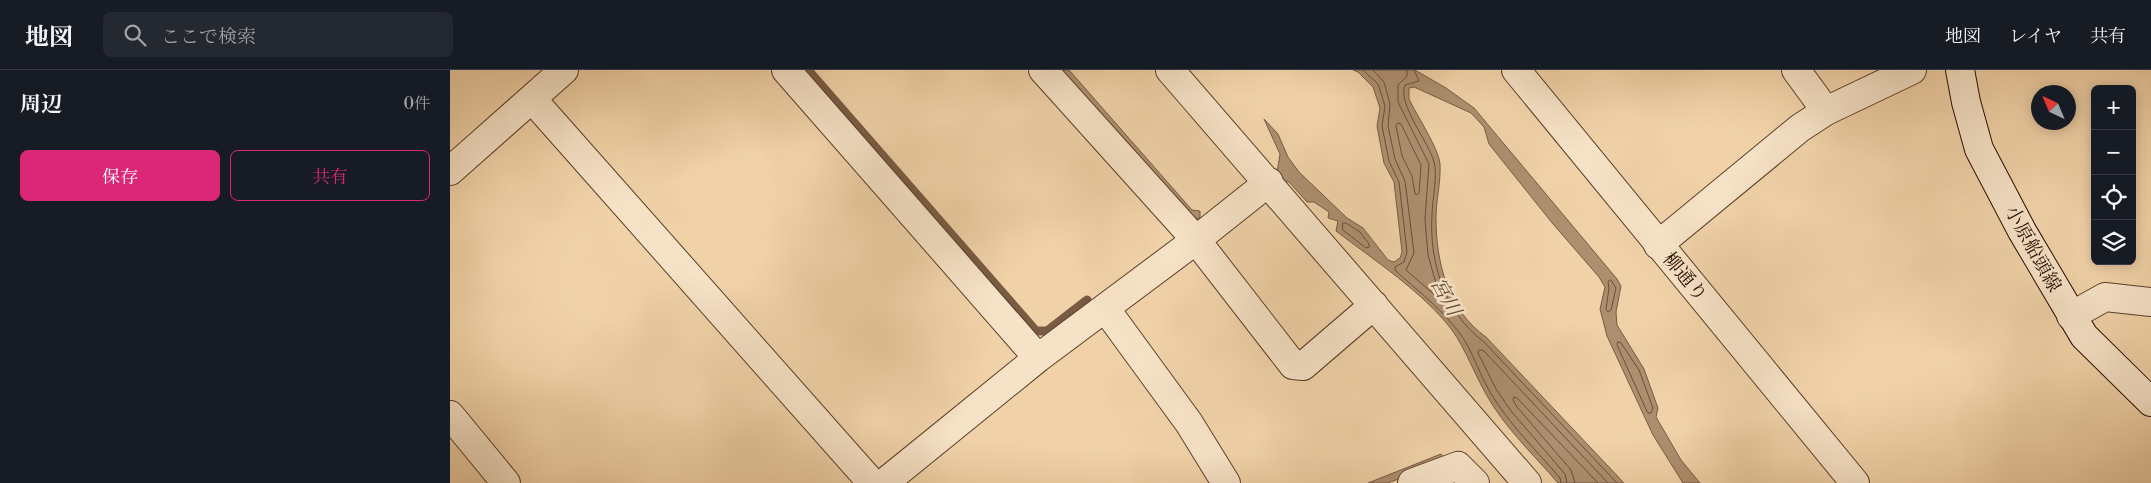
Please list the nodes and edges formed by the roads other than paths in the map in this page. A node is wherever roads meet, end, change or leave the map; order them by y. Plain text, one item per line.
1 (564, 70) edge
2 (786, 70) edge
3 (1043, 70) edge
4 (1170, 70) edge
5 (1516, 70) edge
6 (1796, 70) edge
7 (1912, 70) edge
8 (1960, 70) edge
9 (532, 99) junction
10 (1826, 111) junction
11 (450, 171) edge
12 (1269, 182) junction
13 (1196, 240) junction
14 (1658, 245) junction
15 (2151, 302) edge
16 (1374, 305) junction
17 (1105, 308) junction
18 (2071, 316) junction
19 (1038, 358) junction
20 (2151, 402) edge
21 (450, 415) edge
22 (506, 483) edge
23 (872, 483) edge
24 (884, 483) edge
25 (1226, 483) edge
26 (1412, 483) edge
27 (1475, 483) edge
28 (1527, 483) edge
29 (1855, 483) edge

1 - 9 street
2 - 19 street
3 - 13 street
4 - 12 street
5 - 14 street, 柳通り
6 - 10 street
7 - 10 street
8 - 18 street, 小原船頭線
9 - 11 street
9 - 23 street
10 - 14 street
12 - 13 street
12 - 16 street
13 - 16 street
13 - 17 street
14 - 29 street, 柳通り
15 - 18 street
16 - 28 street
17 - 19 street
17 - 25 street
18 - 20 street, 小原船頭線
19 - 24 street
21 - 22 street
26 - 27 street

